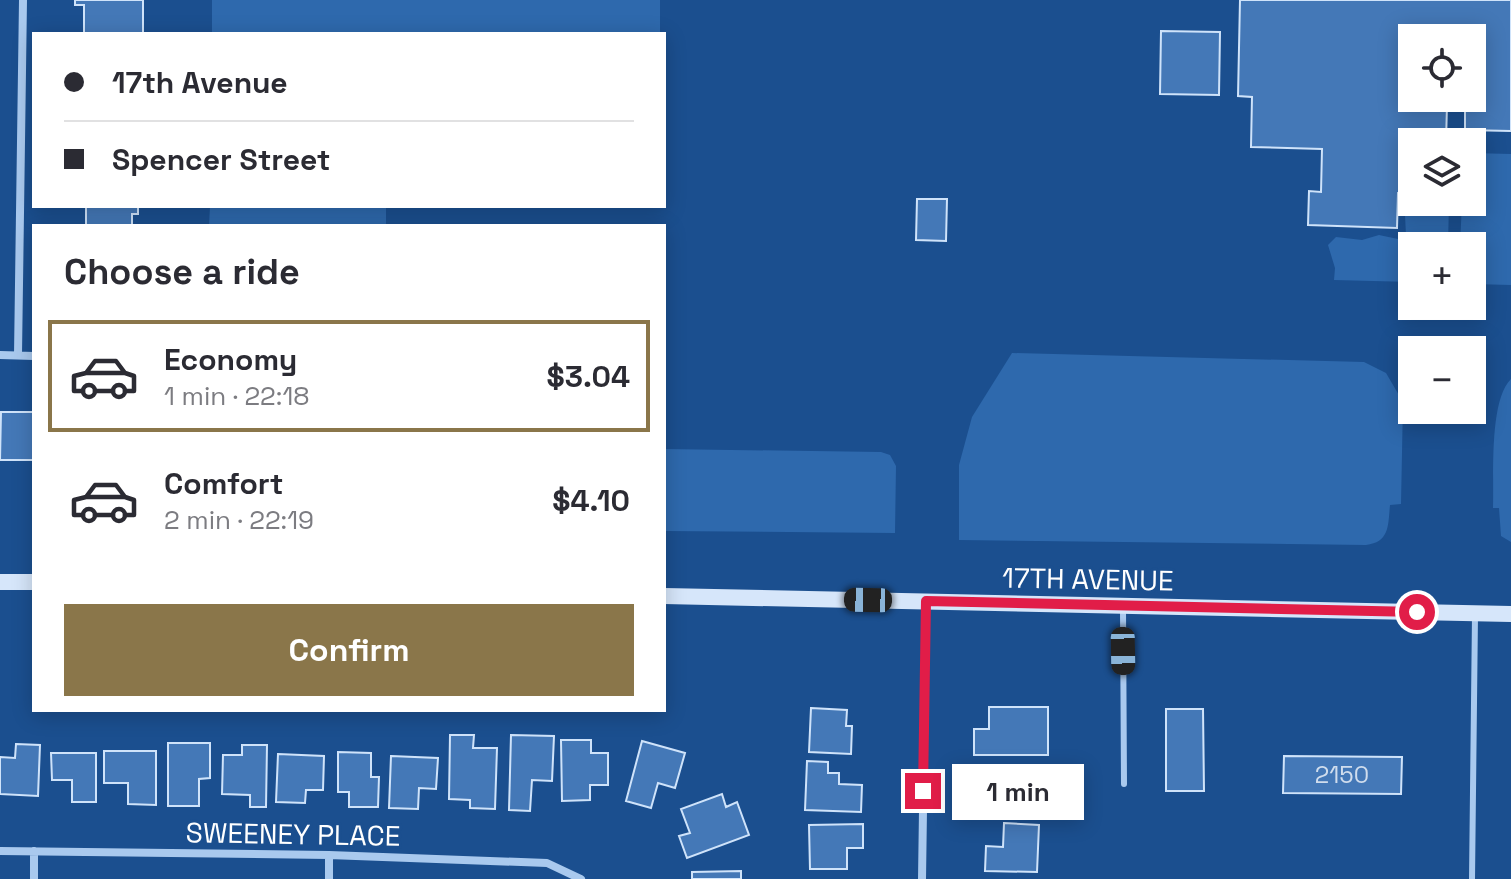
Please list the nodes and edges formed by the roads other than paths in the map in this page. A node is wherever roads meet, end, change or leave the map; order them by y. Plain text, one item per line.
1 (23, 0) edge
2 (0, 355) edge
3 (18, 355) junction
4 (32, 356) edge
5 (0, 582) edge
6 (32, 582) edge
7 (666, 596) edge
8 (926, 601) junction
9 (1123, 606) junction
10 (1475, 613) junction
11 (1511, 614) edge
12 (1124, 784) dead end
13 (0, 851) edge
14 (34, 851) junction
15 (329, 855) junction
16 (34, 879) edge
17 (329, 879) edge
18 (581, 879) edge
19 (922, 879) edge
20 (1472, 879) edge

1 - 3 street
2 - 3 street
3 - 4 street
5 - 6 main road
7 - 8 main road, 17TH AVENUE
8 - 9 main road, 17TH AVENUE
8 - 19 street
9 - 10 main road, 17TH AVENUE
9 - 12 lane
10 - 11 main road, 17TH AVENUE
10 - 20 lane
13 - 14 street, SWEENEY PLACE
14 - 15 street, SWEENEY PLACE
14 - 16 street
15 - 17 street
15 - 18 street, SWEENEY PLACE

